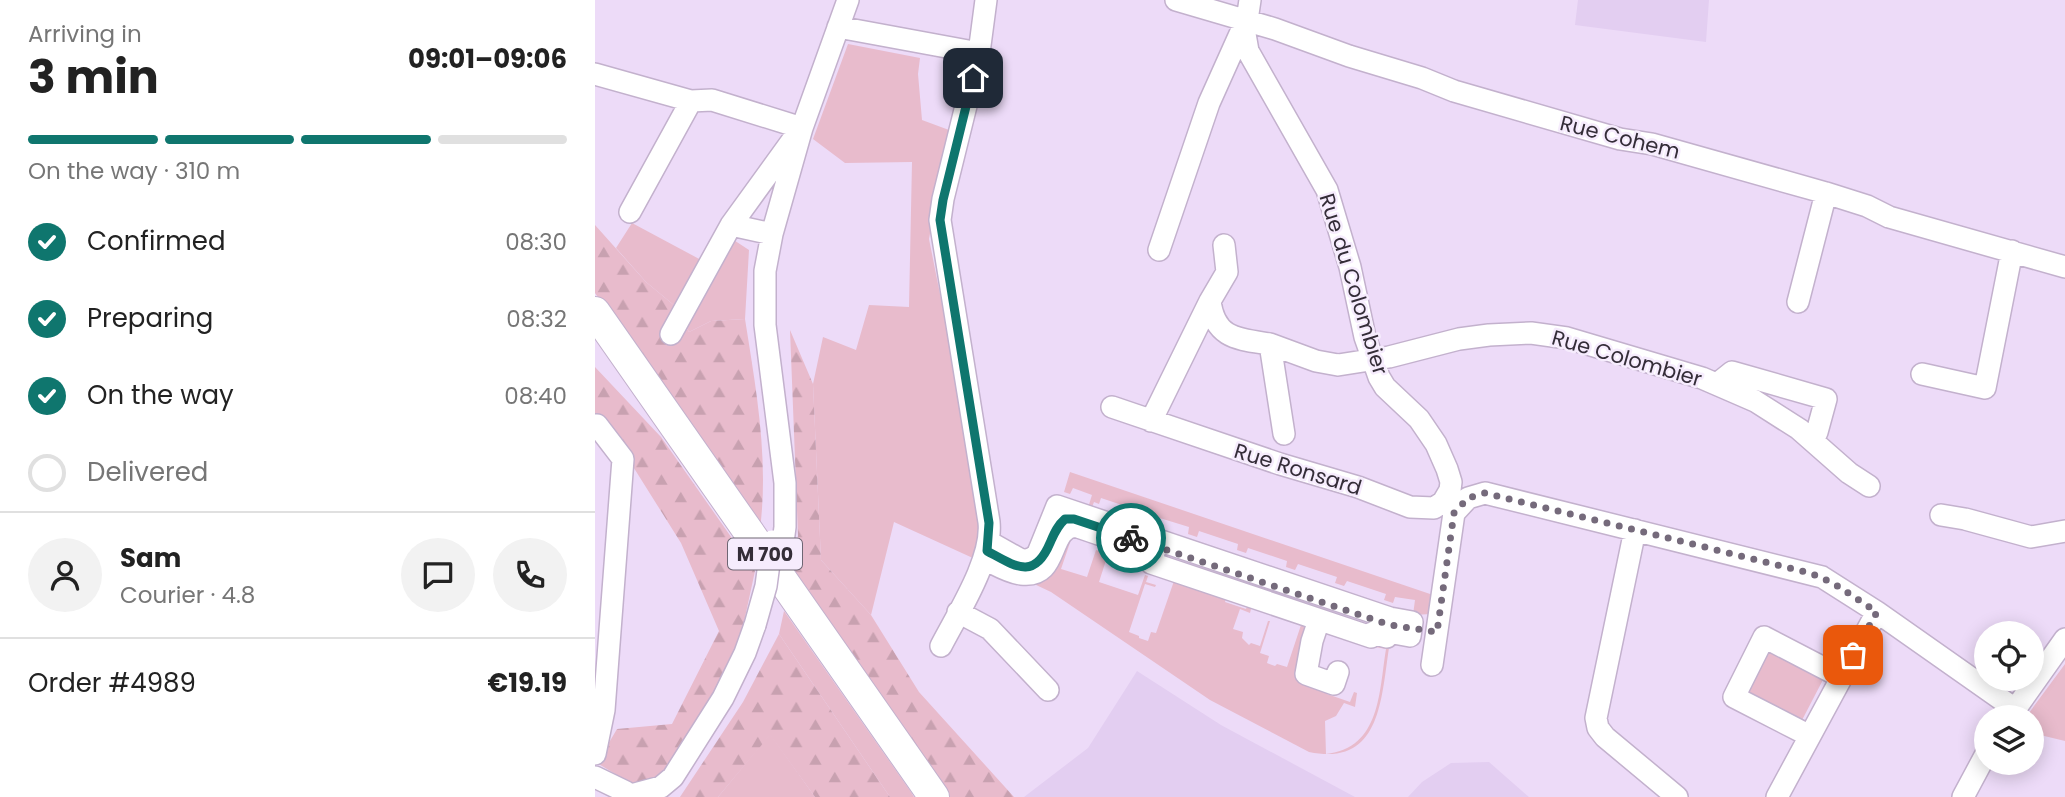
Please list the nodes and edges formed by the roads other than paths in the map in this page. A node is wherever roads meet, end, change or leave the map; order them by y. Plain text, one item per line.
1 (848, 0) edge
2 (986, 0) edge
3 (1176, 0) edge
4 (1248, 10) edge
5 (838, 27) junction
6 (979, 53) junction
7 (595, 74) edge
8 (691, 101) junction
9 (801, 128) junction
10 (1826, 193) junction
11 (630, 212) dead end
12 (731, 225) junction
13 (766, 233) junction
14 (1224, 245) dead end
15 (1159, 250) dead end
16 (2012, 251) junction
17 (2065, 267) edge
18 (1210, 301) junction
19 (1798, 302) dead end
20 (595, 312) edge
21 (595, 329) edge
22 (671, 334) dead end
23 (1270, 344) junction
24 (1373, 360) junction
25 (1922, 374) dead end
26 (1717, 384) junction
27 (1112, 407) dead end
28 (1151, 421) junction
29 (595, 425) edge
30 (1284, 434) dead end
31 (1813, 440) junction
32 (1869, 486) dead end
33 (1450, 505) junction
34 (1941, 515) dead end
35 (1635, 530) junction
36 (2065, 531) edge
37 (987, 551) junction
38 (958, 612) junction
39 (1877, 612) junction
40 (1319, 620) junction
41 (1411, 628) junction
42 (760, 629) junction
43 (1437, 632) junction
44 (2065, 639) edge
45 (941, 646) dead end
46 (1432, 665) dead end
47 (1842, 677) junction
48 (1328, 684) dead end
49 (1048, 690) dead end
50 (2001, 705) edge
51 (2018, 705) edge
52 (1809, 736) junction
53 (595, 754) edge
54 (1975, 775) edge
55 (595, 777) edge
56 (628, 795) edge
57 (669, 797) edge
58 (922, 797) edge
59 (935, 797) edge
60 (1677, 797) edge
61 (1777, 797) edge
62 (1963, 797) edge

1 - 5 street
2 - 6 street
3 - 4 street, Rue Cohem
4 - 10 street, Rue Cohem
4 - 15 street
4 - 24 street, Rue du Colombier
5 - 6 street
5 - 9 street
6 - 37 street
7 - 8 street
8 - 9 street
8 - 11 street
9 - 12 street
9 - 13 street
10 - 16 street, Rue Cohem
10 - 19 street
12 - 13 street
12 - 22 street
13 - 42 street, bridge
14 - 18 street
16 - 17 street, Rue Cohem
16 - 25 street
18 - 23 street
18 - 28 street
20 - 59 highway, M 700
21 - 58 highway, M 700
23 - 24 street
23 - 30 street, Rue Ronsard
24 - 26 street, Rue Colombier
24 - 33 street, Rue du Colombier
26 - 31 street, Rue Colombier
26 - 31 street, Rue Colombier
27 - 28 street, Rue Ronsard
28 - 33 street, Rue Ronsard
29 - 53 street
31 - 32 street, Rue Colombier
33 - 35 street, Rue Ronsard
33 - 43 street, Rue du Colombier
34 - 36 street
35 - 39 street, Rue Ronsard
35 - 60 street
37 - 38 street
37 - 40 street
37 - 41 street
38 - 45 street
38 - 49 street
39 - 47 street
39 - 50 street, Rue Ronsard
40 - 41 street
40 - 48 street
41 - 43 street
42 - 56 street
42 - 57 street
43 - 46 street, Rue du Colombier
44 - 51 street
47 - 52 street
47 - 52 street
52 - 61 street
54 - 62 street
55 - 56 street

